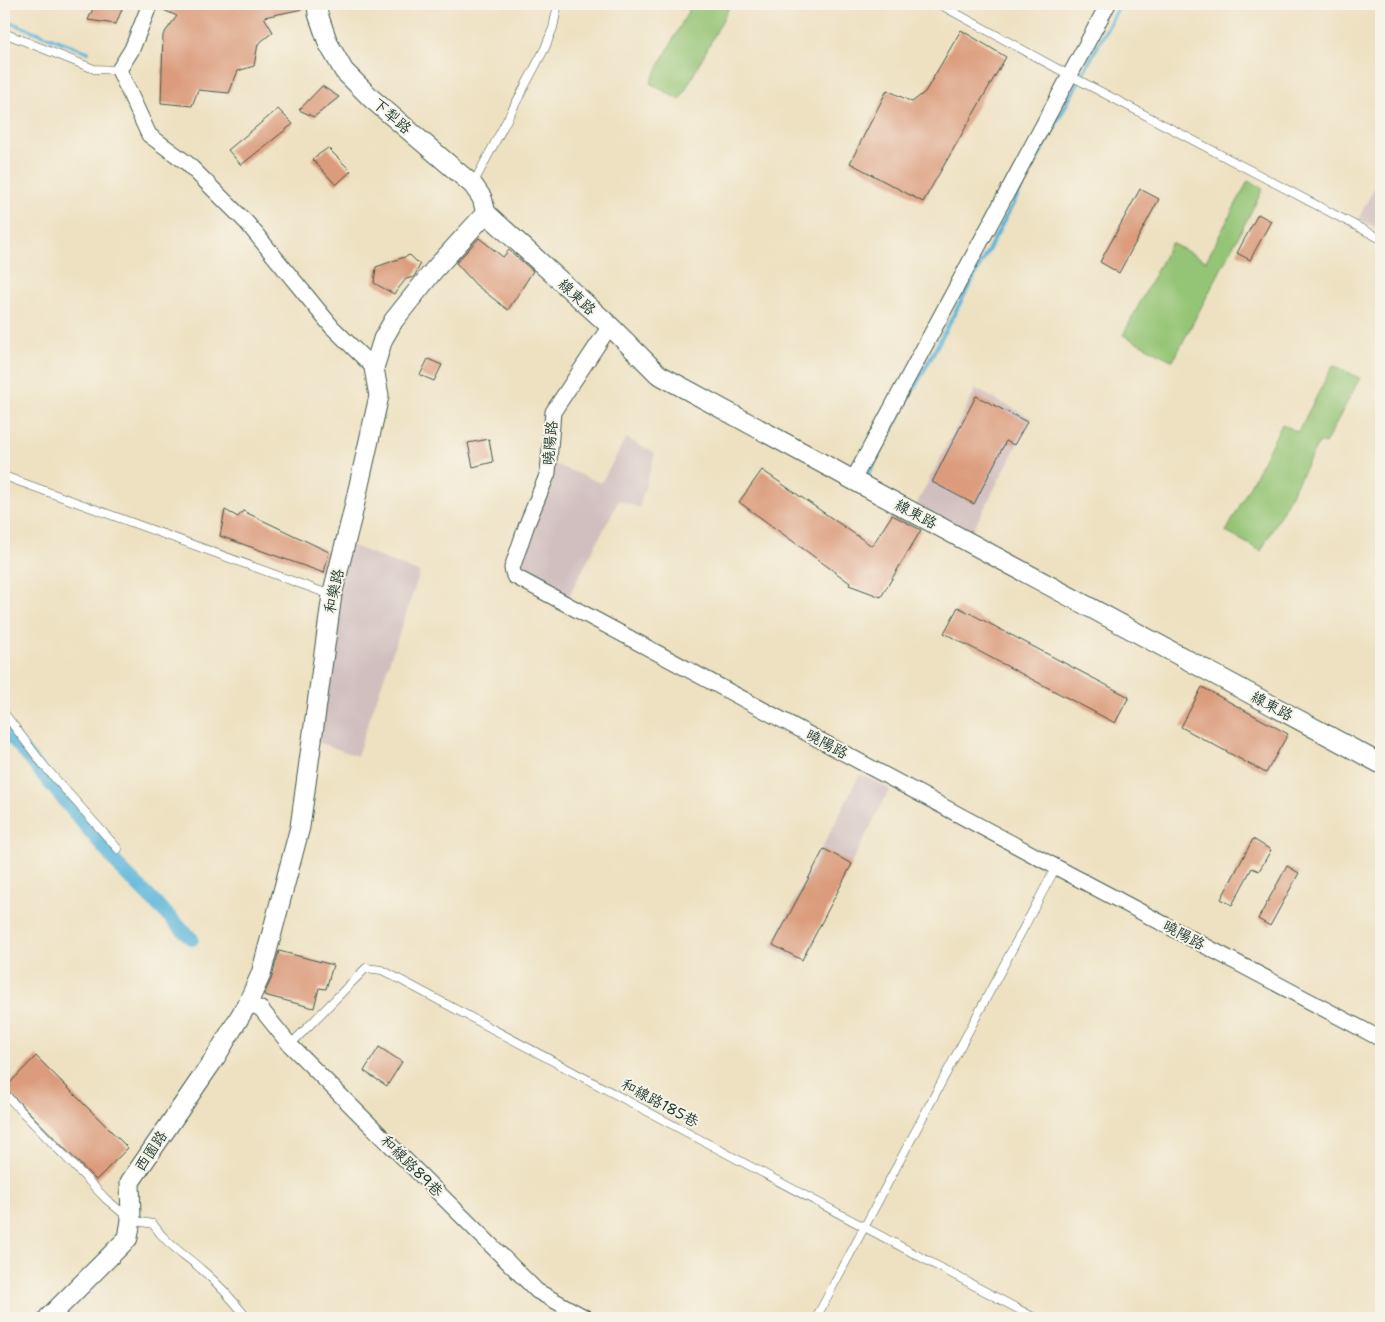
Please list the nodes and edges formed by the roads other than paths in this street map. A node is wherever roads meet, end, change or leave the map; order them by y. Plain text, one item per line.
1 (150, 4) edge
2 (317, 4) edge
3 (558, 4) edge
4 (939, 4) edge
5 (1108, 4) edge
6 (4, 33) edge
7 (120, 70) junction
8 (1069, 75) junction
9 (473, 185) junction
10 (486, 213) junction
11 (1381, 239) edge
12 (610, 326) junction
13 (374, 368) junction
14 (4, 476) edge
15 (853, 480) junction
16 (332, 595) junction
17 (4, 712) edge
18 (1381, 764) edge
19 (118, 849) dead end
20 (1056, 867) junction
21 (248, 1003) junction
22 (1381, 1039) edge
23 (290, 1045) junction
24 (4, 1093) edge
25 (131, 1220) junction
26 (864, 1228) junction
27 (48, 1318) edge
28 (247, 1318) edge
29 (586, 1318) edge
30 (816, 1318) edge
31 (1036, 1318) edge

1 - 7 street
2 - 9 street, 下犁路
3 - 9 lane
4 - 8 lane
5 - 8 street
6 - 7 lane
7 - 13 street
8 - 11 lane
8 - 15 street
9 - 10 street, 下犁路
10 - 12 street, 線東路
10 - 13 street, 和樂路
12 - 15 street, 線東路
12 - 20 street, 曉陽路
13 - 16 street, 和樂路
14 - 16 lane
15 - 18 street, 線東路
16 - 21 street, 和樂路
17 - 19 lane
20 - 22 street, 曉陽路
20 - 26 lane
21 - 23 street, 和線路89巷
21 - 25 street, 西園路
23 - 26 lane, 和線路185巷
23 - 29 street, 和線路89巷
24 - 25 lane
25 - 27 street, 西園路
25 - 28 lane
26 - 30 lane
26 - 31 lane, 和線路185巷

